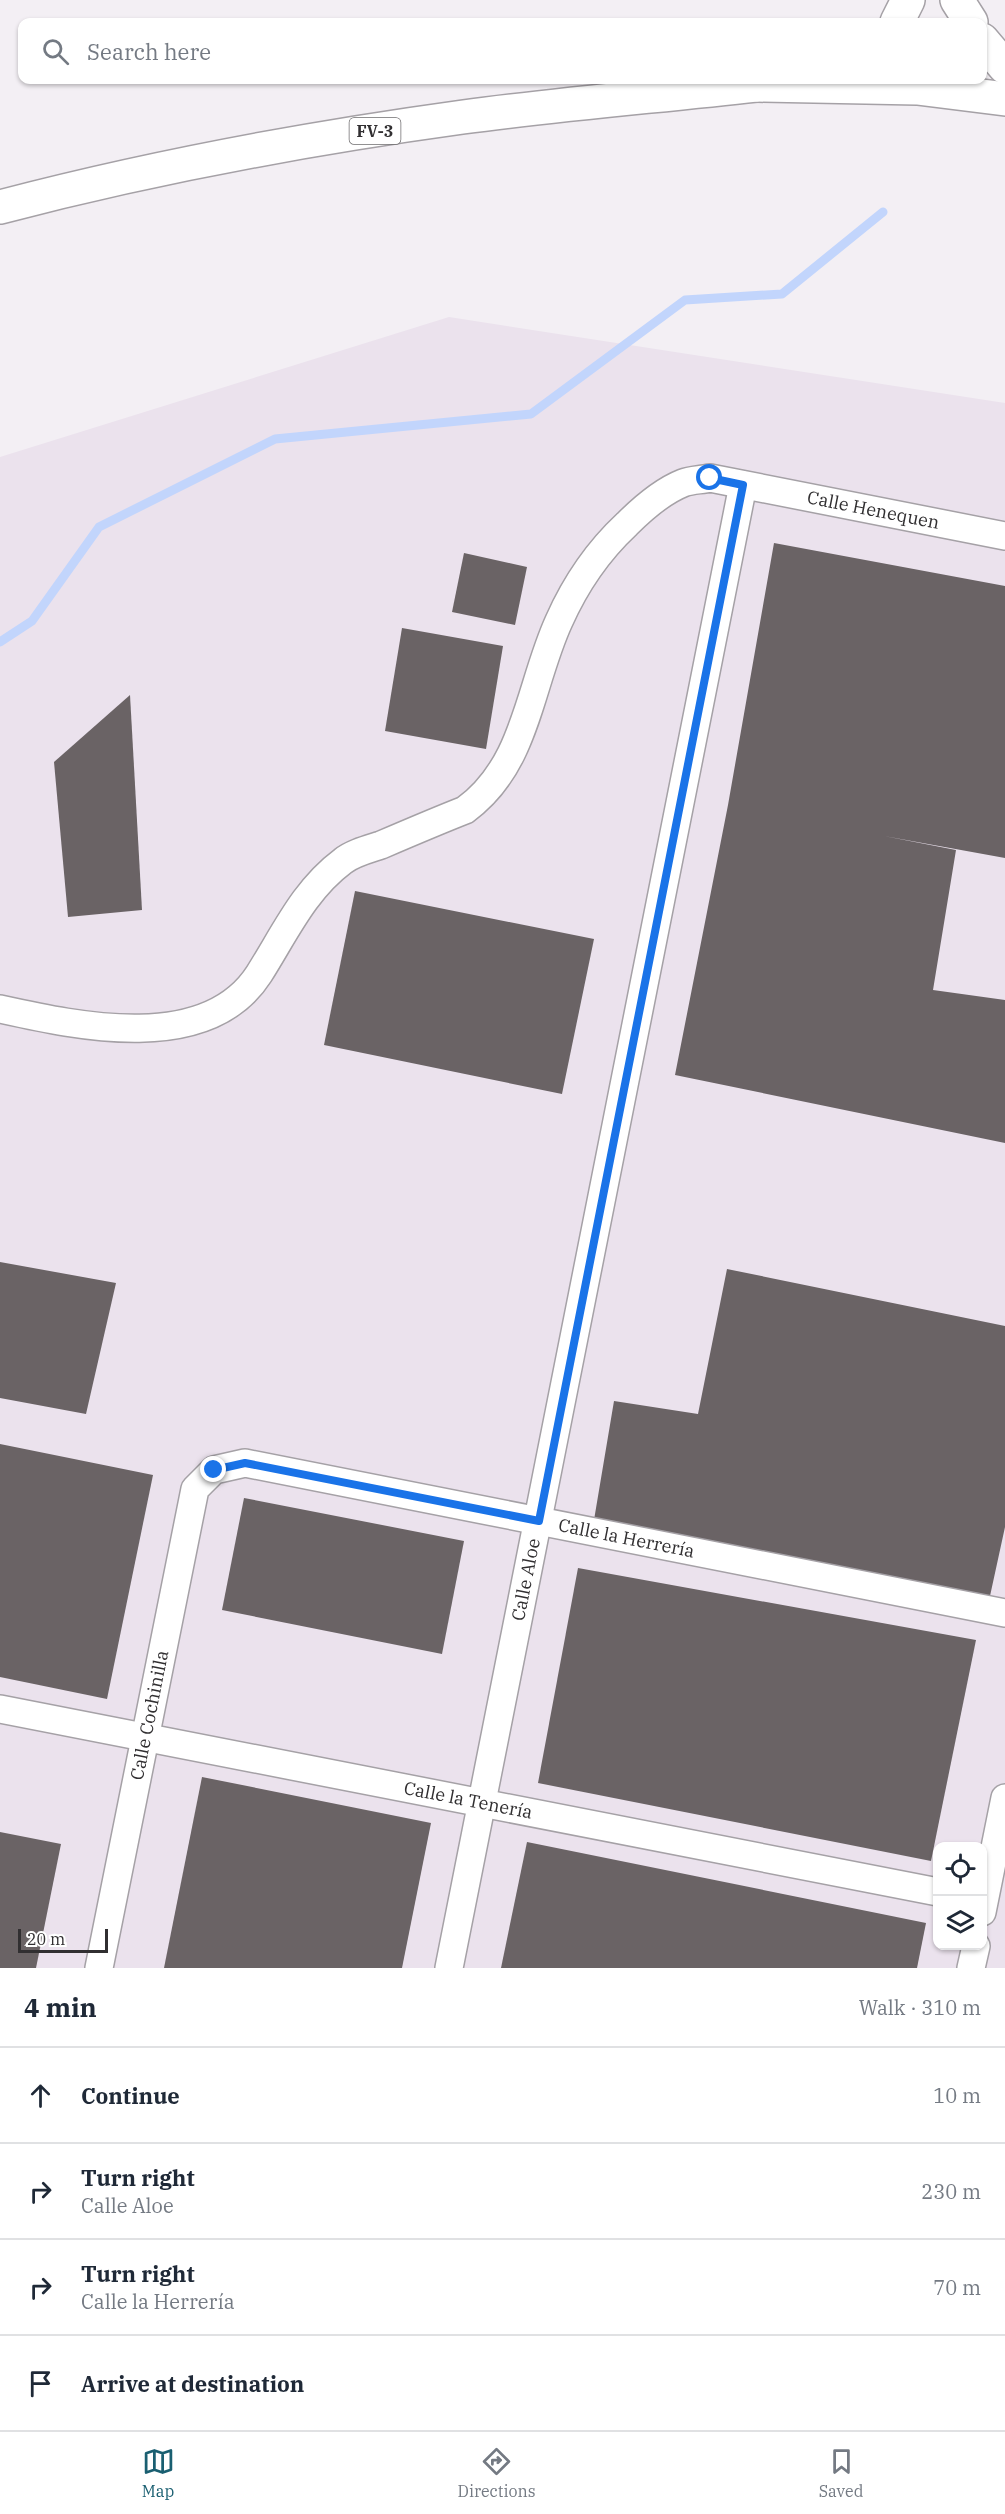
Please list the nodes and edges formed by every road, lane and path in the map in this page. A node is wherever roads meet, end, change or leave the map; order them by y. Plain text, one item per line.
1 (908, 0) edge
2 (957, 0) edge
3 (899, 18) edge
4 (968, 18) edge
5 (987, 46) edge
6 (1005, 67) edge
7 (750, 84) edge
8 (817, 84) edge
9 (1005, 99) edge
10 (0, 207) edge
11 (743, 485) junction
12 (1005, 536) edge
13 (0, 1009) edge
14 (214, 1470) joint
15 (539, 1521) junction
16 (1005, 1613) edge
17 (0, 1709) edge
18 (145, 1738) junction
19 (1005, 1798) edge
20 (483, 1804) junction
21 (933, 1891) edge
22 (985, 1896) edge
23 (975, 1950) edge
24 (99, 1968) edge
25 (449, 1968) edge
26 (971, 1968) edge

1 - 3 main road
2 - 4 main road
5 - 6 main road
7 - 10 main road, FV-3
8 - 9 main road, FV-3
11 - 12 street, Calle Henequen
11 - 13 street, Calle Henequen
11 - 15 street, Calle Aloe
14 - 15 street, Calle la Herrería
14 - 18 street, Calle Cochinilla
15 - 16 street, Calle la Herrería
15 - 20 street, Calle Aloe
17 - 18 street, Calle la Tenería
18 - 20 street, Calle la Tenería
18 - 24 street, Calle Cochinilla
19 - 22 street
20 - 21 street, Calle la Tenería
20 - 25 street, Calle Aloe
23 - 26 street

